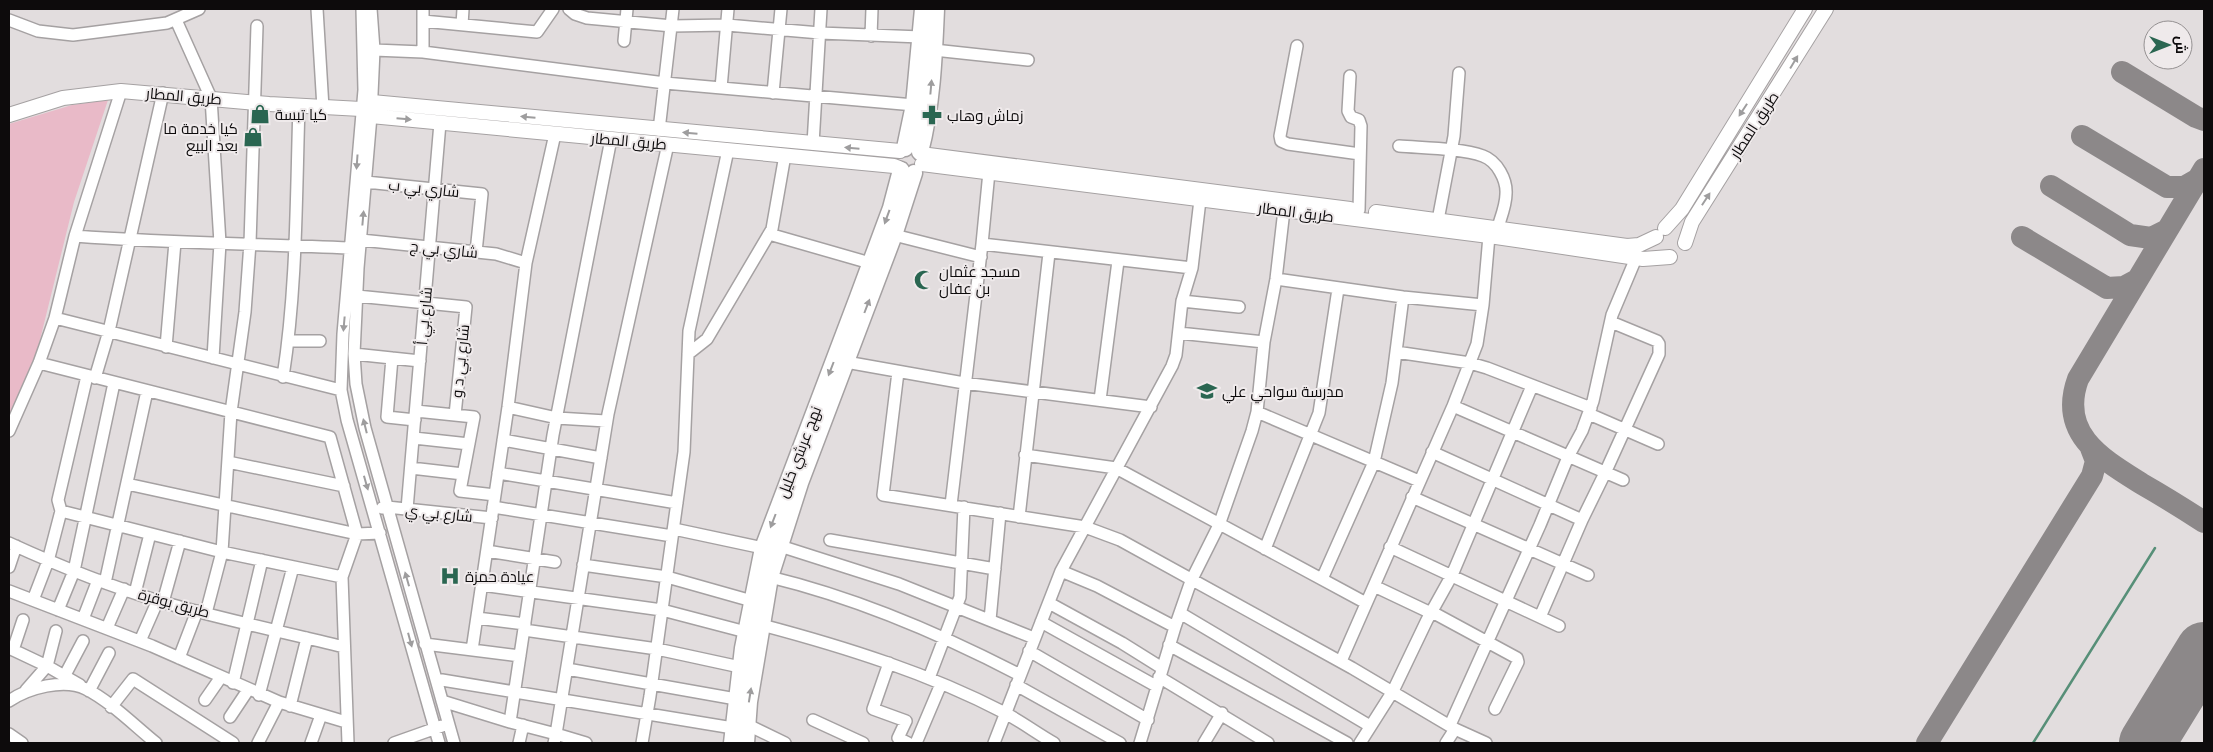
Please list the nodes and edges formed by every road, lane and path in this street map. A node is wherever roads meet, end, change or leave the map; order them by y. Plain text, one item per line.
1 (199, 9) edge
2 (316, 9) edge
3 (362, 9) edge
4 (371, 9) edge
5 (423, 9) edge
6 (463, 9) edge
7 (553, 9) edge
8 (569, 9) edge
9 (627, 9) edge
10 (673, 9) edge
11 (728, 9) edge
12 (781, 9) edge
13 (821, 9) edge
14 (872, 9) edge
15 (923, 9) edge
16 (936, 9) edge
17 (1805, 9) edge
18 (1826, 9) edge
19 (9, 20) edge
20 (176, 20) junction
21 (423, 21) junction
22 (626, 21) junction
23 (727, 24) junction
24 (462, 25) junction
25 (257, 26) dead end
26 (672, 26) junction
27 (780, 28) junction
28 (820, 33) junction
29 (871, 36) junction
30 (921, 37) junction
31 (624, 42) dead end
32 (1297, 46) dead end
33 (374, 50) junction
34 (934, 50) junction
35 (423, 52) junction
36 (1028, 60) dead end
37 (1460, 73) dead end
38 (1350, 76) dead end
39 (1764, 77) junction
40 (665, 82) junction
41 (1779, 86) junction
42 (720, 88) junction
43 (121, 91) junction
44 (773, 93) junction
45 (163, 94) junction
46 (211, 98) junction
47 (817, 98) junction
48 (255, 102) junction
49 (914, 105) junction
50 (299, 106) junction
51 (324, 108) junction
52 (368, 109) junction
53 (9, 115) edge
54 (440, 123) junction
55 (659, 130) junction
56 (555, 134) junction
57 (611, 139) junction
58 (668, 144) junction
59 (813, 144) junction
60 (1399, 146) dead end
61 (728, 150) junction
62 (1452, 151) junction
63 (1715, 153) junction
64 (1360, 154) junction
65 (785, 156) junction
66 (910, 160) junction
67 (1730, 162) junction
68 (989, 167) junction
69 (366, 182) junction
70 (435, 189) junction
71 (1200, 200) junction
72 (1284, 206) junction
73 (1359, 210) junction
74 (1438, 220) junction
75 (1493, 232) junction
76 (1661, 232) junction
77 (769, 234) junction
78 (75, 236) junction
79 (894, 236) junction
80 (130, 240) junction
81 (361, 240) junction
82 (175, 242) junction
83 (220, 243) junction
84 (250, 243) junction
85 (1685, 243) junction
86 (982, 244) junction
87 (295, 246) junction
88 (430, 247) junction
89 (350, 248) junction
90 (476, 252) junction
91 (1049, 253) junction
92 (981, 257) junction
93 (1670, 257) junction
94 (1636, 258) junction
95 (1118, 261) junction
96 (526, 263) junction
97 (870, 263) junction
98 (1192, 268) junction
99 (1276, 279) junction
100 (1338, 289) junction
101 (357, 296) junction
102 (1403, 297) junction
103 (1182, 301) junction
104 (425, 303) junction
105 (1483, 305) junction
106 (1239, 307) dead end
107 (55, 318) junction
108 (1611, 322) junction
109 (108, 330) junction
110 (1179, 333) junction
111 (289, 341) junction
112 (320, 341) dead end
113 (1264, 342) junction
114 (166, 347) junction
115 (1396, 352) junction
116 (354, 354) junction
117 (688, 354) junction
118 (213, 358) junction
119 (392, 358) junction
120 (420, 361) junction
121 (846, 362) junction
122 (39, 363) junction
123 (1470, 363) junction
124 (237, 364) junction
125 (898, 372) junction
126 (283, 376) junction
127 (91, 377) junction
128 (114, 382) junction
129 (964, 383) junction
130 (1532, 386) junction
131 (341, 390) junction
132 (147, 391) junction
133 (1032, 392) junction
134 (1100, 400) junction
135 (1453, 406) junction
136 (508, 407) junction
137 (1151, 407) junction
138 (1590, 411) junction
139 (231, 412) junction
140 (1256, 412) junction
141 (416, 415) junction
142 (455, 415) junction
143 (557, 418) junction
144 (606, 421) junction
145 (1625, 429) junction
146 (9, 431) edge
147 (1512, 432) junction
148 (1311, 435) junction
149 (414, 438) junction
150 (503, 440) junction
151 (469, 444) junction
152 (1658, 444) dead end
153 (551, 450) junction
154 (1432, 452) junction
155 (1025, 455) junction
156 (1568, 457) junction
157 (600, 458) junction
158 (228, 462) junction
159 (1374, 462) junction
160 (411, 468) junction
161 (1116, 468) junction
162 (498, 473) junction
163 (1605, 473) junction
164 (463, 474) junction
165 (1493, 479) junction
166 (1623, 480) dead end
167 (1419, 481) junction
168 (546, 482) junction
169 (127, 484) junction
170 (344, 486) junction
171 (595, 490) junction
172 (495, 495) junction
173 (1412, 498) junction
174 (677, 503) junction
175 (951, 504) junction
176 (1548, 504) junction
177 (225, 506) junction
178 (387, 507) junction
179 (964, 507) junction
180 (407, 509) junction
181 (374, 510) junction
182 (61, 511) junction
183 (493, 513) junction
184 (541, 514) junction
185 (1000, 514) junction
186 (1019, 517) junction
187 (87, 518) junction
188 (1582, 520) junction
189 (590, 523) junction
190 (1219, 525) junction
191 (1473, 525) junction
192 (118, 526) junction
193 (1085, 527) junction
194 (673, 532) junction
195 (380, 533) junction
196 (150, 534) junction
197 (357, 534) junction
198 (830, 540) dead end
199 (180, 541) junction
200 (12, 545) edge
201 (780, 546) junction
202 (1390, 547) junction
203 (763, 548) junction
204 (1265, 549) junction
205 (1528, 550) junction
206 (487, 551) junction
207 (222, 552) junction
208 (535, 558) junction
209 (262, 560) junction
210 (48, 561) junction
211 (555, 562) dead end
212 (961, 563) junction
213 (1562, 564) junction
214 (584, 565) junction
215 (9, 567) edge
216 (293, 567) junction
217 (995, 569) junction
218 (74, 571) junction
219 (1061, 571) junction
220 (1452, 575) junction
221 (1588, 576) dead end
222 (342, 577) junction
223 (667, 577) junction
224 (770, 577) junction
225 (1322, 579) junction
226 (1192, 581) junction
227 (102, 582) junction
228 (482, 585) junction
229 (1374, 586) junction
230 (9, 591) edge
231 (129, 591) junction
232 (530, 592) junction
233 (578, 598) junction
234 (33, 600) junction
235 (1505, 600) junction
236 (161, 601) junction
237 (752, 601) junction
238 (1049, 603) junction
239 (1366, 603) junction
240 (956, 606) junction
241 (58, 610) junction
242 (662, 610) junction
243 (202, 612) junction
244 (1180, 613) junction
245 (1432, 613) junction
246 (1540, 617) junction
247 (477, 618) junction
248 (83, 619) junction
249 (23, 620) dead end
250 (990, 620) junction
251 (1041, 622) junction
252 (247, 623) junction
253 (762, 625) junction
254 (1559, 626) dead end
255 (525, 627) junction
256 (1174, 627) junction
257 (107, 628) junction
258 (277, 630) junction
259 (56, 631) dead end
260 (746, 632) junction
261 (943, 637) junction
262 (307, 638) junction
263 (572, 638) junction
264 (1034, 638) junction
265 (83, 641) dead end
266 (140, 641) junction
267 (1487, 642) junction
268 (425, 644) junction
269 (1169, 644) junction
270 (344, 647) junction
271 (11, 649) edge
272 (657, 649) junction
273 (472, 650) junction
274 (1030, 651) junction
275 (110, 652) dead end
276 (520, 656) junction
277 (180, 658) junction
278 (1341, 661) junction
279 (889, 663) junction
280 (48, 666) junction
281 (740, 667) junction
282 (567, 669) junction
283 (65, 675) junction
284 (220, 677) junction
285 (1159, 677) junction
286 (929, 678) junction
287 (436, 679) junction
288 (1018, 680) junction
289 (233, 683) junction
290 (652, 683) junction
291 (941, 684) junction
292 (87, 689) junction
293 (25, 691) junction
294 (1393, 691) junction
295 (254, 692) junction
296 (515, 692) junction
297 (736, 699) junction
298 (204, 700) dead end
299 (562, 700) junction
300 (9, 701) edge
301 (442, 702) junction
302 (284, 704) junction
303 (111, 707) junction
304 (1495, 709) dead end
305 (1222, 713) junction
306 (647, 714) junction
307 (1006, 714) junction
308 (320, 715) junction
309 (230, 717) dead end
310 (813, 720) dead end
311 (1148, 720) junction
312 (346, 722) junction
313 (510, 722) junction
314 (448, 724) junction
315 (523, 725) junction
316 (1370, 726) junction
317 (1452, 727) junction
318 (434, 728) junction
319 (737, 732) edge
320 (9, 734) edge
321 (1249, 738) edge
322 (555, 739) edge
323 (149, 741) edge
324 (22, 743) edge
325 (233, 743) edge
326 (258, 743) edge
327 (311, 743) edge
328 (348, 743) edge
329 (394, 743) edge
330 (439, 743) edge
331 (454, 743) edge
332 (518, 743) edge
333 (586, 743) edge
334 (642, 743) edge
335 (746, 743) edge
336 (785, 743) edge
337 (863, 743) edge
338 (908, 743) edge
339 (916, 743) edge
340 (994, 743) edge
341 (1054, 743) edge
342 (1120, 743) edge
343 (1140, 743) edge
344 (1204, 743) edge
345 (1268, 743) edge
346 (1347, 743) edge
347 (1360, 743) edge
348 (1446, 743) edge
349 (1486, 743) edge

1 - 20 street
2 - 51 street
3 - 52 street
4 - 33 street
5 - 21 street
6 - 24 street
7 - 24 street
8 - 22 street
9 - 22 street
10 - 26 street
11 - 23 street
12 - 27 street
13 - 28 street
14 - 29 street
15 - 30 highway, نهج عرشي خليل
16 - 34 highway, نهج عرشي خليل
17 - 39 main road, طريق المطار
41 -> 18 main road, طريق المطار
19 - 20 street
20 - 46 street
21 - 24 street
21 - 35 street
22 - 26 street
22 - 31 street
23 - 26 street
23 - 27 street
23 - 42 street
25 - 48 street
26 - 40 street
27 - 28 street
27 - 44 street
28 - 29 street
28 - 47 street
29 - 30 street
30 - 49 highway, نهج عرشي خليل
32 - 64 street
33 - 35 street
33 - 52 street
34 - 36 street
66 -> 34 highway, نهج عرشي خليل
35 - 40 street
37 - 62 street
38 - 64 street
39 - 41 main road
39 -> 63 main road, طريق المطار
40 - 42 street
40 - 55 street
41 - 67 main road, طريق المطار
42 - 44 street
43 - 45 main road, طريق المطار
43 - 53 main road, طريق المطار
43 - 78 street
44 - 47 street
45 - 46 main road, طريق المطار
45 - 80 street
46 - 48 main road, طريق المطار
46 - 83 street
47 - 49 street
47 - 59 street
48 - 50 main road, طريق المطار
48 - 84 street
49 - 66 highway, نهج عرشي خليل
50 - 51 main road, طريق المطار
50 - 87 street
51 - 52 main road, طريق المطار
52 -> 54 main road, طريق المطار
55 -> 52 main road, طريق المطار
52 - 69 street
52 -> 89 street
54 - 56 main road, طريق المطار
54 - 70 street, شارع بي أ
59 -> 55 main road, طريق المطار
56 - 57 main road, طريق المطار
56 - 96 street
57 - 58 main road, طريق المطار
57 - 143 street
58 - 61 main road, طريق المطار
58 - 144 street
66 -> 59 main road, طريق المطار
60 - 62 street
61 - 65 main road, طريق المطار
61 - 117 street
62 - 74 street
62 - 75 street
63 - 67 main road
63 - 76 main road, طريق المطار
64 - 73 street
65 - 66 main road, طريق المطار
65 - 77 street
66 - 68 main road, طريق المطار
66 - 79 highway, نهج عرشي خليل
66 -> 97 highway, نهج عرشي خليل
85 -> 67 main road, طريق المطار
68 - 71 main road, طريق المطار
68 - 72 main road, طريق المطار
68 - 86 street
69 - 70 street, شاري بي ب
81 -> 69 street
70 - 88 street, شارع بي أ
70 - 90 street, شاري بي ب
71 - 72 main road, طريق المطار
71 - 98 street
72 - 73 main road, طريق المطار
72 - 75 main road, طريق المطار
72 - 99 street
73 - 74 main road, طريق المطار
74 - 75 main road, طريق المطار
75 - 76 main road, طريق المطار
75 - 94 main road, طريق المطار
75 - 105 street
76 - 85 main road
76 - 93 main road
77 - 97 street
77 - 117 street
78 - 80 street
78 - 107 street
79 - 92 street
121 -> 79 highway, نهج عرشي خليل
80 - 82 street
80 - 109 street
81 - 88 street, شاري بي ج
81 - 101 street
82 - 83 street
82 - 114 street
83 - 84 street
83 - 118 street
84 - 87 street
84 - 124 street
85 - 93 main road
86 - 91 street
86 - 92 street
87 - 89 street
87 - 111 street
88 - 90 street, شاري بي ج
88 - 104 street, شارع بي أ
89 -> 131 street
90 - 96 street, شاري بي ج
91 - 95 street
91 - 133 street
92 - 129 street
93 - 94 main road, طريق المطار
94 - 108 street
95 - 98 street
95 - 134 street
96 - 136 street
97 -> 203 highway, نهج عرشي خليل
98 - 103 street
99 - 100 street
99 - 113 street
100 - 102 street
100 - 148 street
101 - 104 street
101 - 116 street
102 - 105 street
102 - 115 street
103 - 106 street
103 - 110 street
104 - 120 street, شارع بي أ
104 - 142 street, شارع بي د و
105 - 123 street
107 - 109 street
107 - 122 street
108 - 138 street
108 - 145 street
109 - 114 street
109 - 127 street
110 - 113 street
110 - 137 street
111 - 112 street
111 - 126 street
113 - 140 street
114 - 118 street
115 - 123 street
115 - 159 street
116 - 119 street
178 -> 116 street
117 - 174 street
118 - 124 street
119 - 120 street
119 - 141 street
120 - 141 street, شارع بي أ
121 - 125 street
121 - 201 highway, نهج عرشي خليل
122 - 127 street
122 - 146 street
123 - 130 street
123 - 135 street
124 - 126 street
124 - 139 street
125 - 129 street
125 - 175 street
126 - 131 street
127 - 128 street
127 - 182 street
128 - 132 street
128 - 187 street
129 - 133 street
129 - 175 street
130 - 138 street
130 - 147 street
131 -> 181 street
132 - 139 street
132 - 169 street
133 - 134 street
133 - 155 street
134 - 137 street
135 - 147 street
135 - 154 street
136 - 143 street
136 - 150 street
137 - 161 street
138 - 145 street
138 - 156 street
139 - 158 street
139 - 170 street
140 - 148 street
140 - 190 street
141 - 142 street
141 - 149 street, شارع بي أ
142 - 151 street
143 - 144 street
143 - 153 street
144 - 157 street
145 - 152 street
145 - 163 street
147 - 156 street
147 - 165 street
148 - 159 street
148 - 204 street
149 - 151 street
149 - 160 street, شارع بي أ
150 - 153 street
150 - 162 street
151 - 164 street
153 - 157 street
153 - 168 street
154 - 165 street
154 - 167 street
155 - 161 street
155 - 186 street
156 - 163 street
156 - 176 street
157 - 171 street
158 - 170 street
158 - 177 street
159 - 167 street
159 - 225 street
160 - 164 street
160 - 180 street, شارع بي أ
161 - 190 street
161 - 193 street
162 - 168 street
162 - 172 street
163 - 166 street
163 - 188 street
164 - 172 street
165 - 176 street
165 - 191 street
167 - 173 street
168 - 171 street
168 - 184 street
169 - 177 street
169 - 192 street
170 - 197 street
171 - 174 street
171 - 189 street
172 - 183 street
173 - 191 street
173 - 202 street
174 - 194 street
175 - 179 street
176 - 188 street
176 - 205 street
177 - 197 street
177 - 207 street
178 - 180 street, شارع بي ي
178 - 181 street, شارع بي ي
268 -> 178 street
179 - 185 street
179 - 212 street
180 - 183 street, شارع بي ي
181 - 195 street
182 - 187 street
182 - 210 street
183 - 184 street, شارع بي ي
183 - 206 street
184 - 189 street, شارع بي ي
184 - 208 street
185 - 186 street
185 - 217 street
186 - 193 street
187 - 192 street
187 - 218 street
188 - 213 street
189 - 194 street, شارع بي ي
189 - 214 street
190 - 204 street
190 - 226 street
191 - 205 street
191 - 220 street
192 - 196 street
192 - 227 street
193 - 219 street
193 - 226 street
194 - 203 street, شارع بي ي
194 - 223 street
195 - 197 street
195 -> 318 street
196 - 199 street
196 - 231 street
197 - 222 street
198 - 212 street
199 - 207 street
199 - 236 street
200 - 210 street, طريق بوقرة
200 - 215 street
201 - 224 highway, نهج عرشي خليل
201 - 240 street
202 - 220 street
202 - 229 street
203 - 237 highway, نهج عرشي خليل
204 - 225 street
205 - 213 street
205 - 235 street
206 - 208 street
206 - 228 street
207 - 209 street
207 - 243 street
208 - 211 street
208 - 232 street
209 - 216 street
209 - 252 street
210 - 218 street, طريق بوقرة
210 - 234 street
212 - 217 street
212 - 240 street
213 - 221 street
213 - 246 street
214 - 223 street
214 - 233 street
216 - 222 street
216 - 258 street
217 - 250 street
218 - 227 street, طريق بوقرة
218 - 241 street
219 - 238 street
219 - 256 street
220 - 235 street
220 - 245 street
222 - 270 street
223 - 237 street
223 - 242 street
224 - 253 highway, نهج عرشي خليل
224 - 261 street
225 - 239 street
226 - 244 street
226 - 278 street
227 - 231 street, طريق بوقرة
227 - 248 street
228 - 232 street
228 - 247 street
229 - 239 street
229 - 245 street
230 - 234 street
231 - 236 street, طريق بوقرة
231 - 257 street
232 - 233 street
232 - 255 street
233 - 242 street
233 - 263 street
234 - 241 street
235 - 246 street
235 - 267 street
236 - 243 street, طريق بوقرة
236 - 266 street
237 - 260 highway, نهج عرشي خليل
238 - 251 street
238 - 285 street
239 - 278 street
240 - 250 street
240 - 261 street
241 - 248 street
242 - 260 street
242 - 272 street
243 - 252 street, طريق بوقرة
243 - 277 street
244 - 256 street
244 - 316 street
245 - 267 street
245 - 294 street
246 - 254 street
247 - 255 street
247 - 273 street
248 - 257 street
249 - 271 street
250 - 264 street
251 - 264 street
251 - 285 street
252 - 258 street, طريق بوقرة
252 - 289 street
253 - 279 street
319 -> 253 highway, نهج عرشي خليل
255 - 263 street
255 - 276 street
256 - 269 street
257 - 266 street
258 - 262 street, طريق بوقرة
258 - 295 street
259 - 280 street
260 - 281 highway, نهج عرشي خليل
261 - 286 street
261 - 288 street
262 - 270 street, طريق بوقرة
262 - 302 street
263 - 272 street
263 - 282 street
264 - 274 street
265 - 283 street
266 - 277 street
267 - 304 street
267 - 317 street
268 - 273 street
268 - 287 street
269 - 285 street
269 - 346 street
270 - 312 street
271 - 280 street
272 - 281 street
272 - 290 street
273 - 276 street
274 - 288 street
274 - 311 street
275 - 292 street
276 - 296 street
277 - 284 street
278 - 294 street
279 - 286 street
279 - 338 street
280 - 283 street
280 - 293 street
281 - 297 highway, نهج عرشي خليل
282 - 290 street
282 - 299 street
283 - 292 street
284 - 289 street
284 - 298 street
285 - 305 street
285 - 311 street
286 - 291 street
287 - 296 street
287 - 301 street
288 - 307 street
288 - 342 street
289 - 295 street
290 - 297 street
290 - 306 street
291 - 307 street
291 - 339 street
292 - 293 street
292 - 303 street
293 - 300 street
294 - 316 street
294 - 317 street
295 - 302 street
295 - 309 street
296 - 299 street
296 - 313 street
297 - 319 highway, نهج عرشي خليل
299 - 306 street
299 - 322 street
301 - 313 street
301 - 314 street
302 - 308 street
302 - 326 street
303 - 323 street
303 - 325 street
305 - 321 street
305 - 344 street
306 - 319 street
306 - 334 street
307 - 340 street
307 - 341 street
308 - 312 street
308 - 327 street
310 - 337 street
311 - 343 street
312 - 328 street
313 - 315 street
314 - 318 street
314 - 331 street
315 - 322 street
315 - 332 street
316 - 347 street
317 - 348 street
317 - 349 street
318 - 329 street
318 - 330 street
319 - 335 highway, نهج عرشي خليل
319 - 336 street
320 - 324 street
321 - 345 street
322 - 333 street

